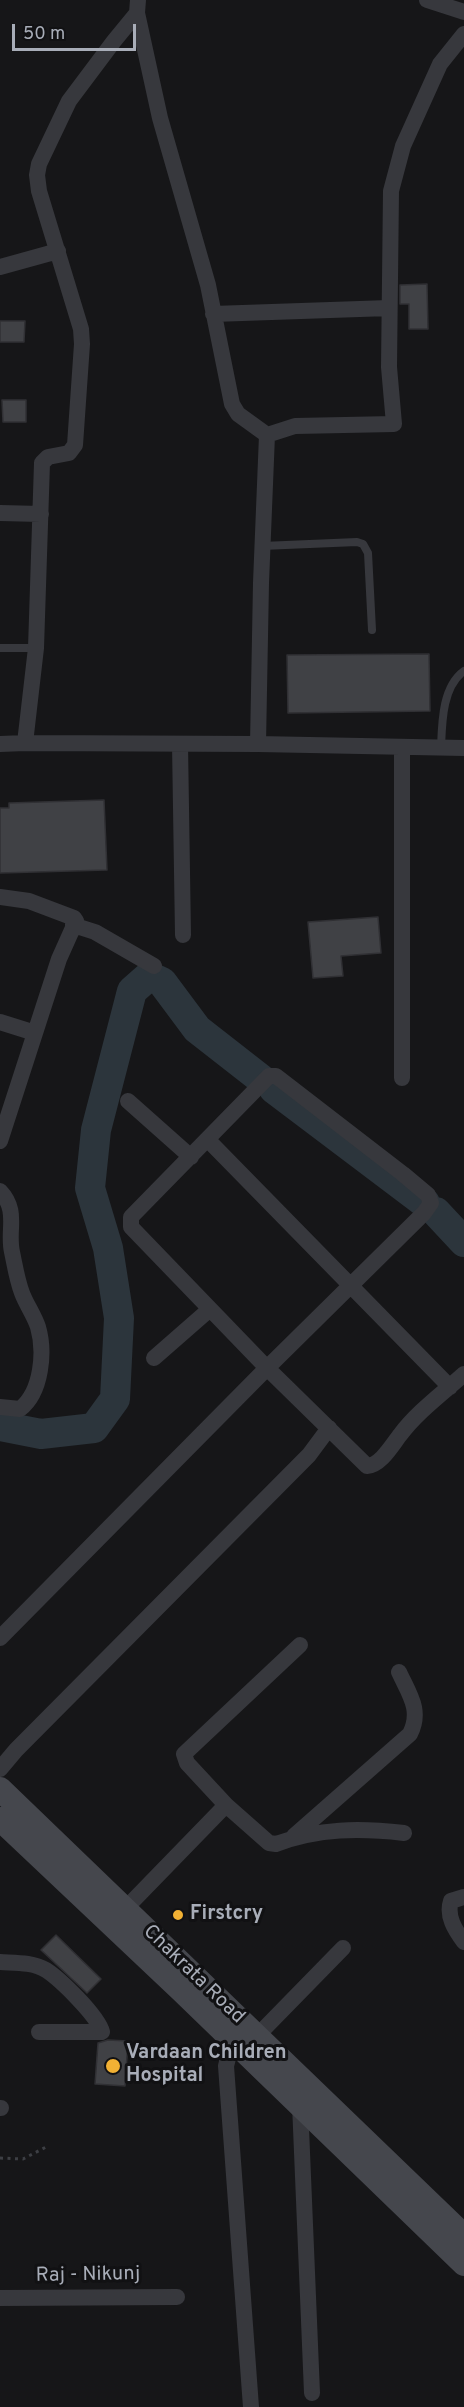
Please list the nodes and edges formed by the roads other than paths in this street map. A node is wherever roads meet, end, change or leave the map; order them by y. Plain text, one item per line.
1 (427, 0) edge
2 (137, 7) edge
3 (464, 12) edge
4 (464, 34) edge
5 (58, 251) junction
6 (0, 267) edge
7 (389, 308) junction
8 (213, 314) junction
9 (267, 435) junction
10 (0, 513) edge
11 (41, 514) junction
12 (262, 546) junction
13 (372, 630) dead end
14 (0, 648) edge
15 (36, 648) junction
16 (464, 671) edge
17 (25, 743) junction
18 (0, 744) edge
19 (180, 744) junction
20 (258, 744) junction
21 (402, 747) junction
22 (441, 748) junction
23 (464, 748) edge
24 (0, 897) edge
25 (73, 925) junction
26 (183, 935) dead end
27 (154, 966) dead end
28 (0, 1022) edge
29 (35, 1033) junction
30 (402, 1078) dead end
31 (128, 1101) dead end
32 (208, 1140) junction
33 (0, 1141) edge
34 (190, 1157) junction
35 (0, 1191) edge
36 (351, 1285) junction
37 (210, 1309) junction
38 (154, 1358) dead end
39 (267, 1368) junction
40 (464, 1374) edge
41 (450, 1387) junction
42 (0, 1407) edge
43 (329, 1428) junction
44 (0, 1638) edge
45 (300, 1645) dead end
46 (399, 1672) dead end
47 (0, 1769) edge
48 (0, 1790) edge
49 (226, 1805) junction
50 (0, 1819) edge
51 (404, 1833) dead end
52 (291, 1838) junction
53 (464, 1897) edge
54 (125, 1909) junction
55 (464, 1942) edge
56 (343, 1948) dead end
57 (0, 1962) edge
58 (39, 2031) dead end
59 (248, 2040) junction
60 (300, 2104) junction
61 (464, 2236) edge
62 (464, 2264) edge
63 (177, 2297) dead end
64 (0, 2298) edge
65 (312, 2393) dead end
66 (251, 2407) edge

1 - 3 street
2 - 5 street
2 - 8 street
4 - 7 street
5 - 6 street
5 - 11 street
7 - 8 street
7 - 9 street
8 - 9 street
9 - 12 street
10 - 11 street
11 - 15 street
12 - 13 lane
12 - 20 street
14 - 15 lane
15 - 17 street
16 - 22 lane
17 - 18 street
17 - 19 street
19 - 20 street
19 - 26 street
20 - 21 street
21 - 22 street
21 - 30 street
22 - 23 street
24 - 25 street
25 - 27 street
25 - 29 street
28 - 29 street
29 - 33 street
31 - 34 street
32 - 34 street
32 - 36 street
32 - 36 street
34 - 37 street
35 - 42 street
36 - 39 street
36 - 41 street
37 - 38 street
37 - 39 street
39 - 43 street
39 - 44 street
40 - 41 street
41 - 43 street
43 - 47 street
45 - 49 street
46 - 52 street
48 - 54 main road, Chakrata Road
49 - 52 street
49 - 54 street
50 - 59 main road, Chakrata Road
51 - 52 street
53 - 55 street
54 - 59 main road, Chakrata Road
56 - 59 street
57 - 58 street
59 - 60 main road, Chakrata Road
59 - 61 main road, Chakrata Road
59 - 66 street
60 - 62 main road, Chakrata Road
60 - 65 street
63 - 64 street, Raj - Nikunj

